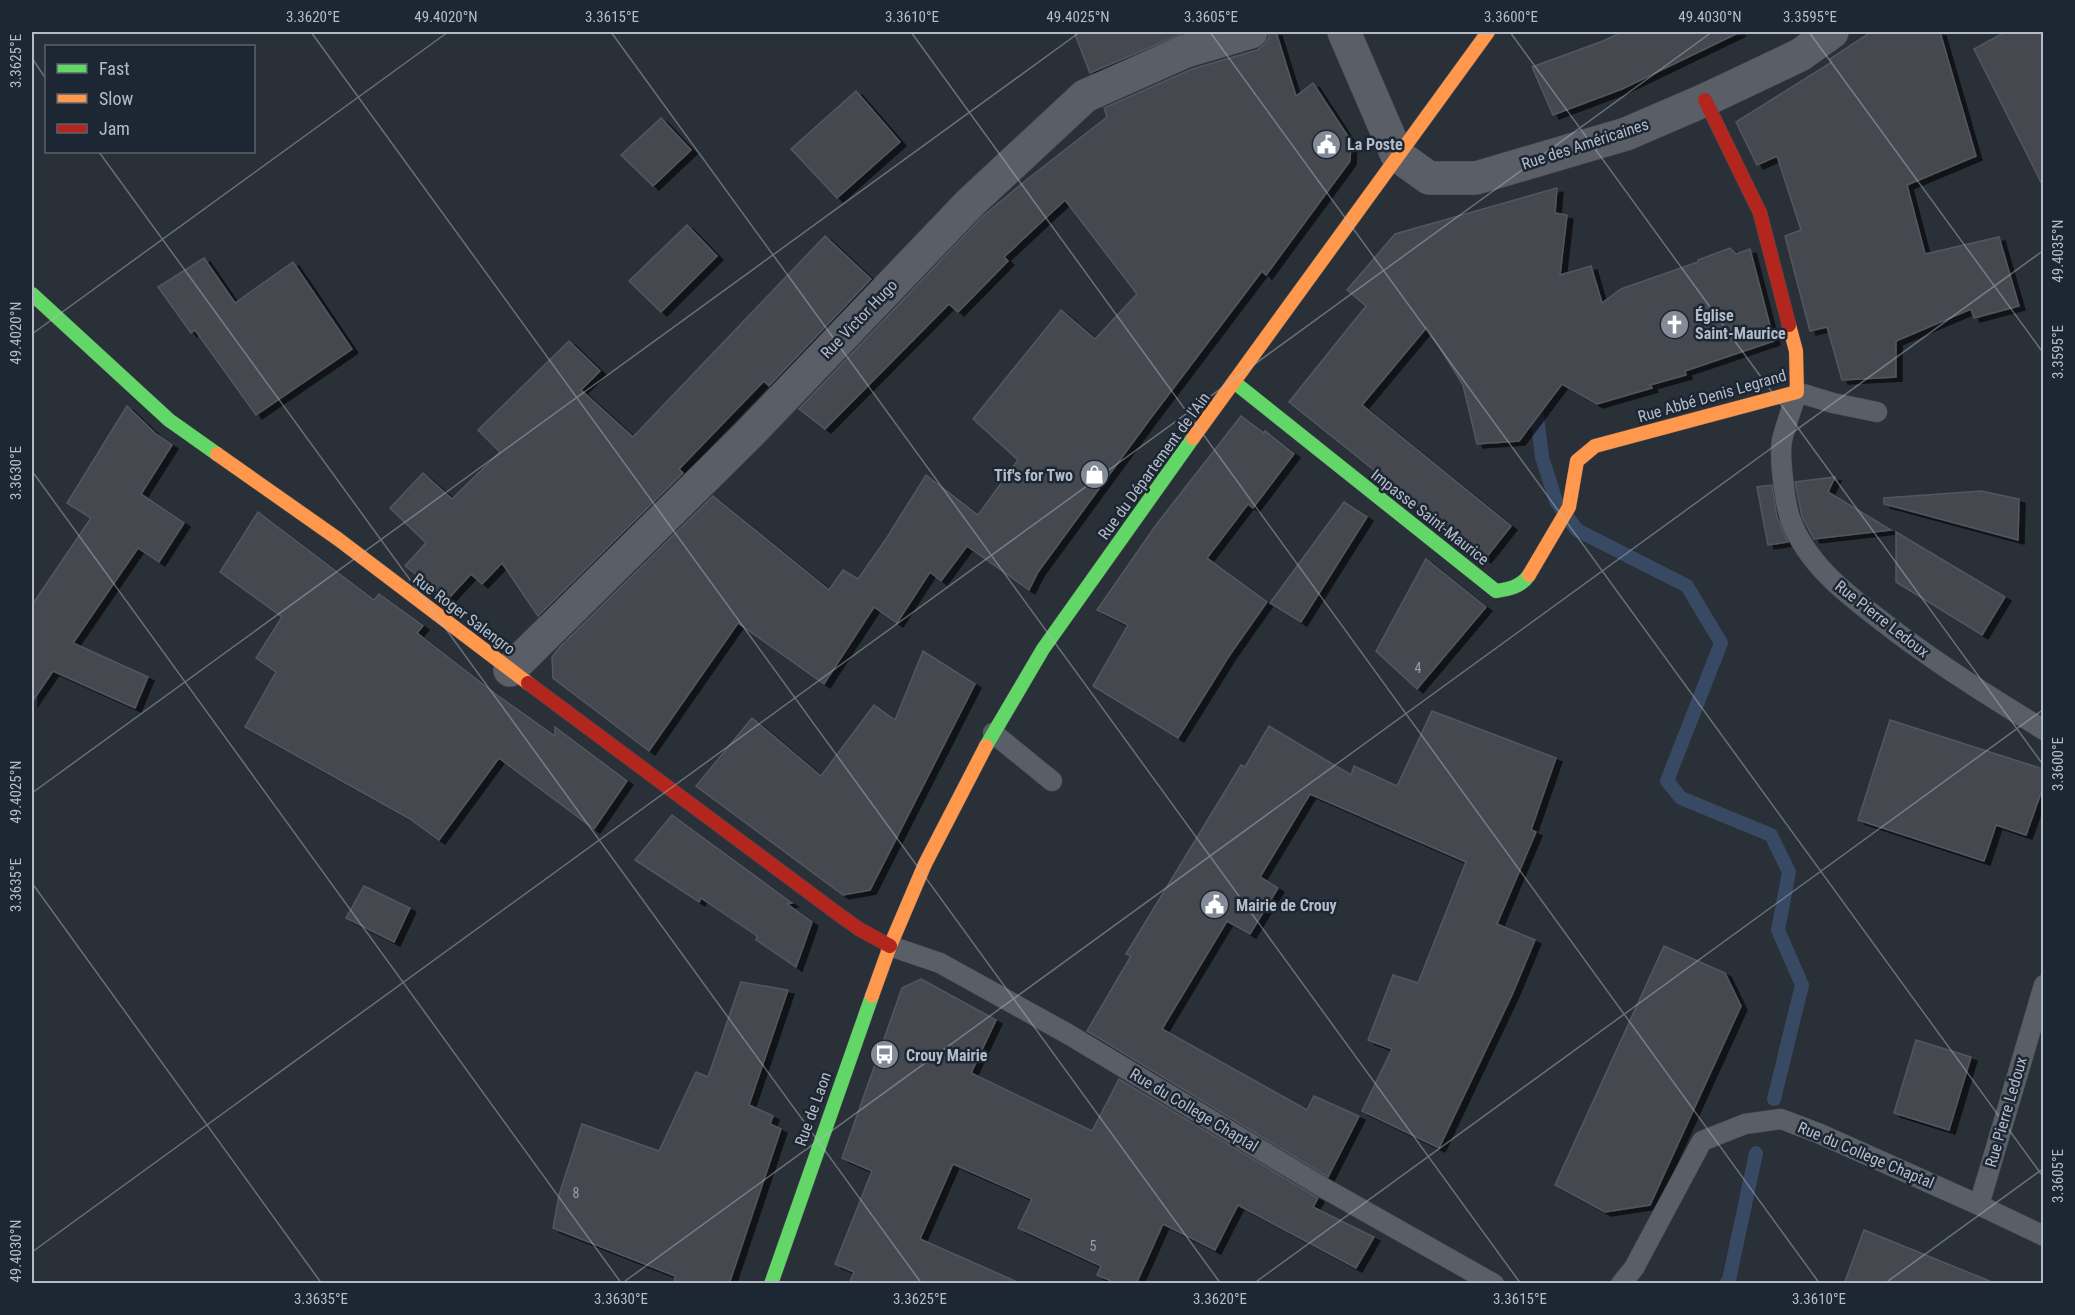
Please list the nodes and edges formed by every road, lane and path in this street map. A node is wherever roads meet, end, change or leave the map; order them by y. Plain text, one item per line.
1 (1251, 32) edge
2 (1344, 32) edge
3 (1488, 32) edge
4 (1832, 32) edge
5 (1705, 100) junction
6 (1396, 155) junction
7 (32, 294) edge
8 (1234, 382) junction
9 (1797, 392) junction
10 (1877, 412) dead end
11 (1572, 486) joint
12 (510, 670) junction
13 (2043, 730) edge
14 (993, 733) junction
15 (1052, 781) dead end
16 (890, 946) junction
17 (2043, 985) edge
18 (1979, 1204) junction
19 (2043, 1236) edge
20 (771, 1284) edge
21 (1494, 1284) edge
22 (1621, 1284) edge

1 - 12 street, Rue Victor Hugo
2 - 6 street
3 - 6 street, Rue du Département de l'Ain
4 - 5 street, Rue des Américaines
5 - 6 street, Rue des Américaines
5 - 9 street, Rue Abbé Denis Legrand
6 - 8 street, Rue du Département de l'Ain
7 - 12 street, Rue Roger Salengro
8 - 11 street, Impasse Saint-Maurice
8 - 14 street, Rue du Département de l'Ain
9 - 10 lane
9 - 11 street, Rue Abbé Denis Legrand
9 - 13 lane, Rue Pierre Ledoux
12 - 16 street, Rue Roger Salengro
14 - 15 lane
14 - 16 street, Rue du Département de l'Ain
16 - 20 street, Rue de Laon
16 - 21 lane, Rue du College Chaptal
17 - 18 lane, Rue Pierre Ledoux
18 - 19 lane, Rue du College Chaptal
18 - 22 lane, Rue du College Chaptal

